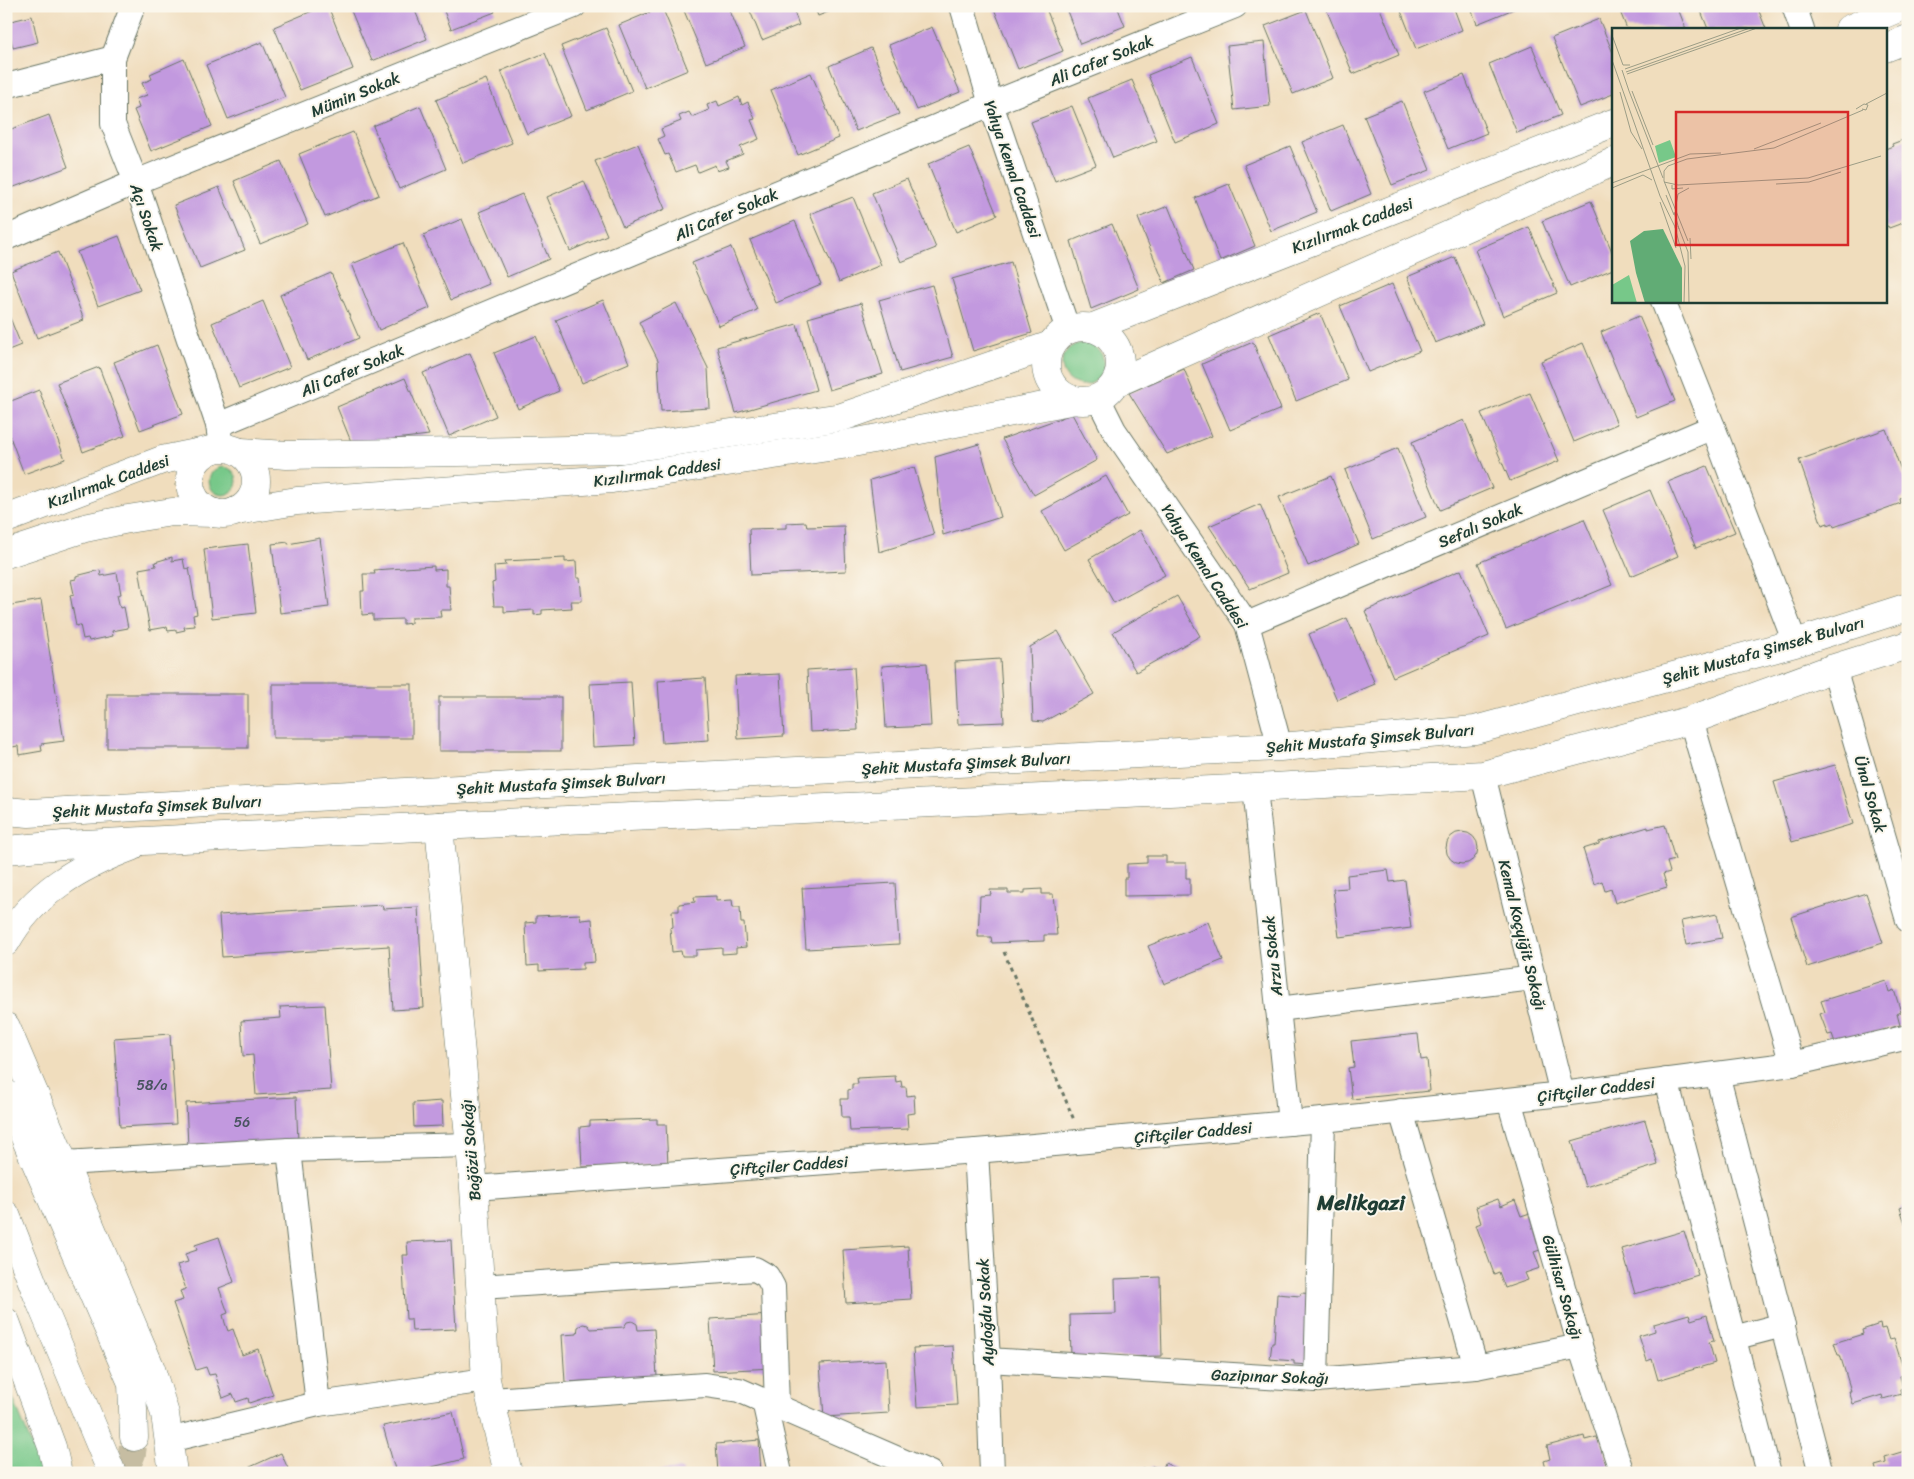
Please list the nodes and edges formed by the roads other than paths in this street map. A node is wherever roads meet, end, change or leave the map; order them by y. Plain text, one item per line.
1 (133, 6) edge
2 (574, 6) edge
3 (962, 6) edge
4 (1235, 6) edge
5 (1794, 6) edge
6 (1903, 6) edge
7 (1802, 28) edge
8 (1851, 28) edge
9 (1908, 39) edge
10 (1886, 48) edge
11 (113, 58) junction
12 (6, 86) edge
13 (991, 104) junction
14 (1612, 123) edge
15 (1611, 167) edge
16 (136, 182) junction
17 (6, 238) edge
18 (1663, 302) edge
19 (1070, 334) junction
20 (1096, 394) junction
21 (1713, 427) junction
22 (223, 444) junction
23 (225, 512) junction
24 (6, 518) edge
25 (6, 554) edge
26 (1908, 606) edge
27 (1247, 624) junction
28 (1795, 643) junction
29 (1908, 645) edge
30 (1834, 668) junction
31 (1691, 720) junction
32 (1280, 747) junction
33 (1483, 775) junction
34 (1255, 788) junction
35 (6, 811) edge
36 (439, 826) junction
37 (151, 840) junction
38 (64, 845) junction
39 (6, 850) edge
40 (6, 867) edge
41 (1908, 920) edge
42 (6, 942) edge
43 (1534, 978) junction
44 (1278, 1009) junction
45 (6, 1027) edge
46 (1908, 1037) edge
47 (1792, 1064) junction
48 (1717, 1074) junction
49 (1666, 1080) junction
50 (6, 1094) edge
51 (1562, 1094) junction
52 (1509, 1100) junction
53 (1401, 1111) junction
54 (1323, 1120) junction
55 (1290, 1123) junction
56 (469, 1145) junction
57 (289, 1150) junction
58 (976, 1151) junction
59 (64, 1163) junction
60 (474, 1188) junction
61 (6, 1200) edge
62 (6, 1215) edge
63 (480, 1287) junction
64 (37, 1294) junction
65 (6, 1322) edge
66 (1783, 1325) junction
67 (1734, 1338) junction
68 (1580, 1346) junction
69 (988, 1360) junction
70 (1476, 1367) junction
71 (1316, 1380) junction
72 (488, 1390) junction
73 (771, 1403) junction
74 (318, 1404) junction
75 (134, 1436) tunnel mouth
76 (169, 1440) junction
77 (58, 1473) edge
78 (112, 1473) edge
79 (172, 1473) edge
80 (508, 1473) edge
81 (780, 1473) edge
82 (930, 1473) edge
83 (992, 1473) edge
84 (1622, 1473) edge
85 (1769, 1473) edge
86 (1821, 1473) edge

1 - 11 street, Açı Sokak
2 - 16 street, Mümin Sokak
3 - 13 street, Yahya Kemal Caddesi
4 - 13 street, Ali Cafer Sokak
5 - 7 street
6 - 8 main road
9 - 10 main road
11 - 12 street
11 - 16 street, Açı Sokak
13 - 19 street, Yahya Kemal Caddesi
13 - 22 street, Ali Cafer Sokak
14 - 19 main road, Kızılırmak Caddesi
15 - 20 main road, Kızılırmak Caddesi
16 - 17 street, Mümin Sokak
16 - 22 street, Açı Sokak
18 - 21 street
19 - 20 main road
19 - 20 main road
19 - 22 main road, Kızılırmak Caddesi
20 - 23 main road, Kızılırmak Caddesi
20 - 27 street, Yahya Kemal Caddesi
21 - 27 street, Sefalı Sokak
21 - 28 street
22 - 23 main road
22 - 23 main road
22 - 24 main road, Kızılırmak Caddesi
23 - 25 main road, Kızılırmak Caddesi
26 - 28 main road, Şehit Mustafa Şimsek Bulvarı
27 - 32 street, Yahya Kemal Caddesi
28 - 32 main road, Şehit Mustafa Şimsek Bulvarı
29 - 30 main road, Şehit Mustafa Şimsek Bulvarı
30 - 31 main road, Şehit Mustafa Şimsek Bulvarı
30 - 41 street, Ünal Sokak
31 - 33 main road, Şehit Mustafa Şimsek Bulvarı
31 - 47 street
32 - 35 main road, Şehit Mustafa Şimsek Bulvarı
33 - 34 main road, Şehit Mustafa Şimsek Bulvarı
33 - 43 street, Kemal Koçyiğit Sokağı
34 - 36 main road, Şehit Mustafa Şimsek Bulvarı
34 - 44 street, Arzu Sokak
36 - 37 main road, Şehit Mustafa Şimsek Bulvarı
36 - 56 main road, Bağözü Sokağı
37 - 38 main road, Şehit Mustafa Şimsek Bulvarı
37 - 42 main road
38 - 39 main road
38 - 40 main road
43 - 44 street
43 - 51 street, Kemal Koçyiğit Sokağı
44 - 55 street, Arzu Sokak
45 - 59 main road
46 - 47 street, Çiftçiler Caddesi
47 - 48 street, Çiftçiler Caddesi
48 - 49 street, Çiftçiler Caddesi
48 - 66 street
49 - 51 street, Çiftçiler Caddesi
49 - 67 street
50 - 75 main road
51 - 52 street, Çiftçiler Caddesi
52 - 53 street, Çiftçiler Caddesi
52 - 68 street, Gülhisar Sokağı
53 - 54 street, Çiftçiler Caddesi
53 - 70 street
54 - 55 street, Çiftçiler Caddesi
54 - 71 street
55 - 58 street, Çiftçiler Caddesi
56 - 57 street
56 - 60 main road, Bağözü Sokağı
57 - 59 street
57 - 74 street
58 - 60 street, Çiftçiler Caddesi
58 - 69 street, Aydoğdu Sokak
59 - 76 main road
60 - 63 main road, Bağözü Sokağı
61 - 64 main road
62 - 64 main road
63 - 72 main road, Bağözü Sokağı
63 - 73 street
64 - 78 main road
65 - 77 main road
66 - 67 street
66 - 86 street
67 - 85 street
68 - 70 street, Gazipınar Sokağı
68 - 84 street, Gülhisar Sokağı
69 - 71 street, Gazipınar Sokağı
69 - 83 street, Aydoğdu Sokak
70 - 71 street, Gazipınar Sokağı
72 - 73 street
72 - 74 street
72 - 80 main road, Bağözü Sokağı
73 - 81 street
73 - 82 street
74 - 76 street
76 - 79 main road

